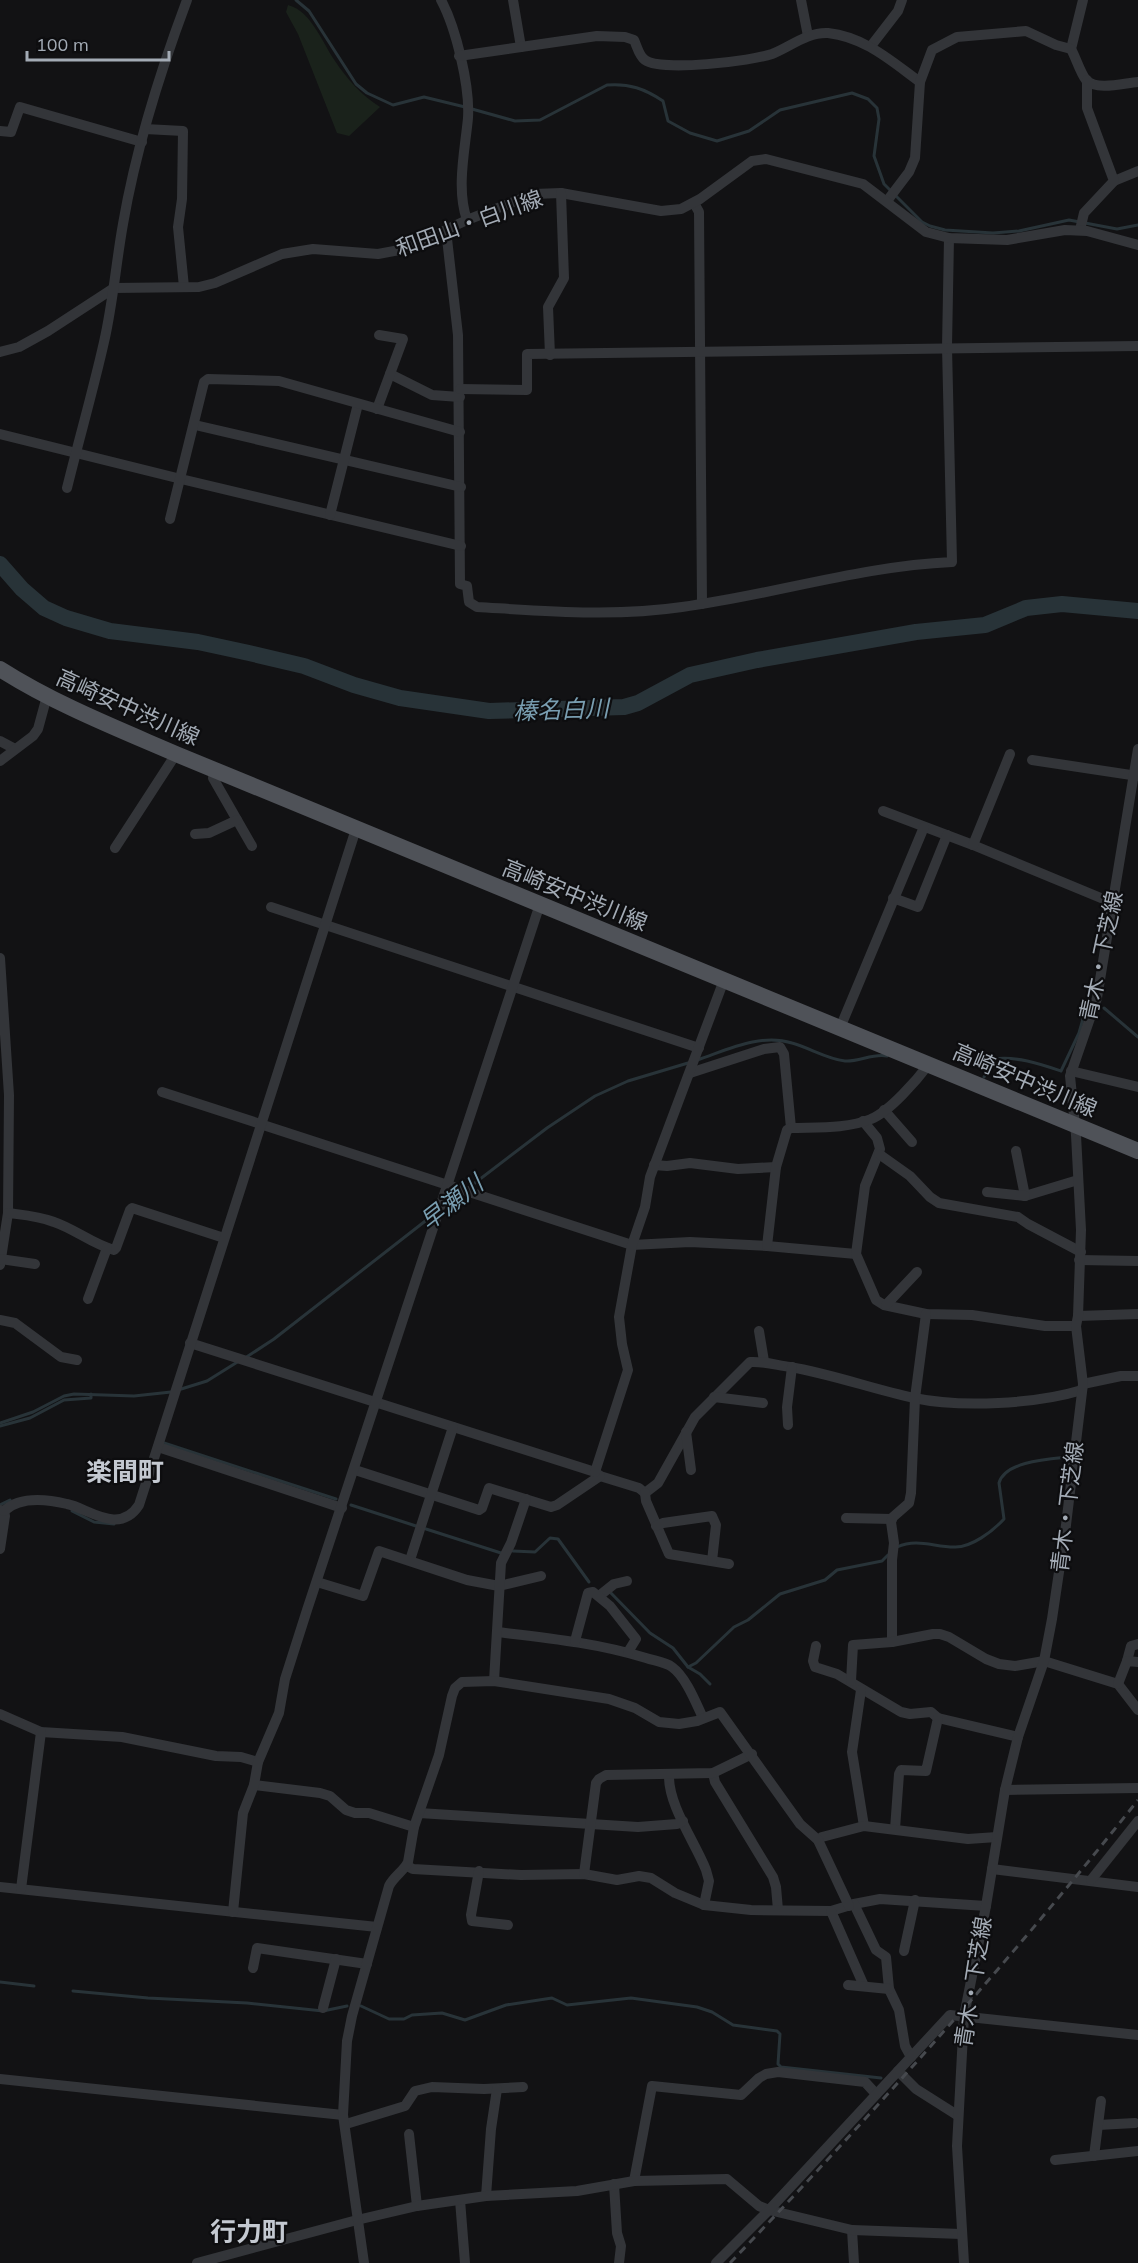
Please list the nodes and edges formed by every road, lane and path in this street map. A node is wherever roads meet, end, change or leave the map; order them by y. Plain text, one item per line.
1 (186, 0) edge
2 (441, 0) edge
3 (513, 0) edge
4 (801, 0) edge
5 (902, 0) edge
6 (1083, 0) edge
7 (808, 36) junction
8 (871, 46) junction
9 (521, 47) junction
10 (1071, 49) junction
11 (459, 56) junction
12 (1087, 80) junction
13 (920, 82) junction
14 (1138, 82) edge
15 (145, 129) junction
16 (0, 131) edge
17 (142, 142) junction
18 (1138, 171) edge
19 (1114, 181) junction
20 (561, 193) junction
21 (892, 196) junction
22 (694, 203) junction
23 (467, 220) junction
24 (1080, 229) junction
25 (446, 230) junction
26 (949, 238) junction
27 (1138, 245) edge
28 (184, 287) junction
29 (114, 288) junction
30 (379, 335) dead end
31 (1138, 346) edge
32 (947, 347) junction
33 (0, 352) edge
34 (700, 352) junction
35 (550, 355) junction
36 (390, 374) junction
37 (460, 393) junction
38 (358, 404) junction
39 (377, 409) junction
40 (195, 425) junction
41 (460, 432) junction
42 (0, 434) edge
43 (75, 453) junction
44 (344, 460) junction
45 (181, 479) junction
46 (461, 487) junction
47 (67, 488) dead end
48 (330, 515) junction
49 (170, 519) dead end
50 (461, 546) junction
51 (702, 604) junction
52 (0, 669) edge
53 (47, 696) junction
54 (0, 741) edge
55 (15, 748) junction
56 (1138, 749) edge
57 (176, 754) junction
58 (1010, 754) dead end
59 (1032, 760) dead end
60 (0, 761) edge
61 (214, 770) junction
62 (1136, 776) edge
63 (883, 810) dead end
64 (237, 820) junction
65 (924, 827) junction
66 (356, 829) junction
67 (195, 834) dead end
68 (947, 835) junction
69 (973, 845) junction
70 (252, 846) dead end
71 (115, 848) dead end
72 (893, 898) junction
73 (1113, 903) junction
74 (540, 904) junction
75 (271, 907) dead end
76 (325, 925) junction
77 (0, 958) edge
78 (723, 980) junction
79 (513, 986) junction
80 (840, 1028) junction
81 (698, 1050) junction
82 (929, 1064) junction
83 (690, 1071) junction
84 (1071, 1071) junction
85 (1138, 1087) edge
86 (162, 1092) dead end
87 (884, 1110) junction
88 (863, 1121) junction
89 (261, 1124) junction
90 (1075, 1125) junction
91 (791, 1128) junction
92 (912, 1142) dead end
93 (4, 1148) edge
94 (1016, 1151) dead end
95 (1138, 1151) edge
96 (879, 1154) junction
97 (654, 1165) junction
98 (776, 1167) junction
99 (1078, 1180) junction
100 (451, 1186) junction
101 (987, 1192) dead end
102 (1025, 1196) junction
103 (8, 1213) junction
104 (224, 1238) junction
105 (633, 1245) junction
106 (767, 1246) junction
107 (107, 1248) junction
108 (856, 1254) junction
109 (1080, 1256) junction
110 (0, 1261) edge
111 (1138, 1261) edge
112 (35, 1264) dead end
113 (917, 1272) dead end
114 (88, 1299) dead end
115 (886, 1305) junction
116 (926, 1314) junction
117 (1138, 1314) edge
118 (0, 1320) edge
119 (1077, 1321) junction
120 (759, 1331) dead end
121 (190, 1343) junction
122 (77, 1360) dead end
123 (764, 1361) junction
124 (792, 1367) junction
125 (1138, 1376) edge
126 (1082, 1387) junction
127 (714, 1397) junction
128 (915, 1398) junction
129 (376, 1403) junction
130 (763, 1403) dead end
131 (788, 1425) dead end
132 (453, 1427) junction
133 (686, 1432) junction
134 (158, 1447) junction
135 (355, 1470) junction
136 (691, 1470) dead end
137 (597, 1474) junction
138 (645, 1493) junction
139 (431, 1494) junction
140 (526, 1499) junction
141 (342, 1508) junction
142 (2, 1510) edge
143 (846, 1518) dead end
144 (892, 1520) junction
145 (656, 1526) junction
146 (0, 1549) edge
147 (410, 1560) junction
148 (712, 1562) junction
149 (729, 1564) dead end
150 (541, 1576) dead end
151 (627, 1581) dead end
152 (317, 1582) junction
153 (499, 1586) junction
154 (599, 1596) junction
155 (497, 1632) junction
156 (575, 1641) junction
157 (892, 1642) junction
158 (1138, 1644) edge
159 (816, 1646) dead end
160 (628, 1652) junction
161 (1044, 1661) junction
162 (1132, 1662) edge
163 (494, 1680) junction
164 (851, 1681) junction
165 (1118, 1684) junction
166 (861, 1690) junction
167 (1138, 1710) edge
168 (0, 1714) edge
169 (703, 1718) junction
170 (938, 1718) junction
171 (41, 1732) junction
172 (1018, 1737) junction
173 (752, 1754) junction
174 (258, 1762) junction
175 (713, 1773) junction
176 (669, 1775) junction
177 (254, 1785) junction
178 (1138, 1788) edge
179 (1005, 1790) junction
180 (419, 1813) junction
181 (683, 1821) junction
182 (1138, 1821) edge
183 (589, 1825) junction
184 (864, 1826) junction
185 (414, 1827) junction
186 (895, 1829) junction
187 (997, 1837) junction
188 (818, 1840) junction
189 (406, 1866) junction
190 (992, 1869) junction
191 (479, 1871) junction
192 (584, 1874) junction
193 (1091, 1880) junction
194 (0, 1887) edge
195 (1138, 1887) edge
196 (21, 1889) junction
197 (915, 1900) junction
198 (704, 1905) junction
199 (851, 1905) junction
200 (986, 1906) junction
201 (778, 1910) junction
202 (831, 1911) junction
203 (233, 1912) junction
204 (508, 1925) dead end
205 (377, 1927) junction
206 (904, 1951) dead end
207 (336, 1959) junction
208 (367, 1964) junction
209 (253, 1968) dead end
210 (848, 1984) dead end
211 (864, 1986) junction
212 (889, 1989) junction
213 (323, 2008) dead end
214 (964, 2016) junction
215 (1138, 2035) edge
216 (911, 2056) junction
217 (898, 2071) junction
218 (0, 2079) edge
219 (523, 2087) dead end
220 (497, 2089) junction
221 (876, 2094) junction
222 (1101, 2101) dead end
223 (957, 2115) junction
224 (345, 2120) junction
225 (1134, 2123) dead end
226 (1098, 2125) junction
227 (410, 2134) dead end
228 (1138, 2151) edge
229 (1094, 2156) junction
230 (1054, 2160) dead end
231 (634, 2181) junction
232 (614, 2184) junction
233 (486, 2196) junction
234 (460, 2200) junction
235 (417, 2206) junction
236 (769, 2210) junction
237 (357, 2220) junction
238 (852, 2230) junction
239 (961, 2234) junction
240 (214, 2261) edge
241 (197, 2263) edge
242 (364, 2263) edge
243 (465, 2263) edge
244 (619, 2263) edge
245 (716, 2263) edge
246 (854, 2263) edge
247 (964, 2263) edge

1 - 15 street
2 - 11 street
3 - 9 street
4 - 7 street
5 - 8 street
6 - 10 street
7 - 8 street
7 - 9 street
8 - 13 street
9 - 11 street
10 - 12 street
10 - 13 street
11 - 23 street
12 - 14 street
12 - 19 street
13 - 21 street
15 - 17 street
15 - 28 street
16 - 17 street
17 - 29 street
18 - 19 street
19 - 24 street
20 - 22 street, 和田山・白川線
20 - 23 street, 和田山・白川線
20 - 35 street
21 - 22 street, 和田山・白川線
21 - 26 street, 和田山・白川線
22 - 34 street
23 - 25 street, 和田山・白川線
24 - 26 street, 和田山・白川線
24 - 27 street, 和田山・白川線
25 - 28 street, 和田山・白川線
25 - 37 street
26 - 32 street
28 - 29 street, 和田山・白川線
29 - 33 street
29 - 43 street
30 - 36 street
31 - 32 street
32 - 34 street
32 - 51 street
34 - 35 street
34 - 51 street
35 - 37 street
36 - 37 street
36 - 39 street
37 - 41 street
38 - 39 street
38 - 40 street
38 - 44 street
39 - 41 street
40 - 44 street
40 - 45 street
41 - 46 street
42 - 43 street
43 - 45 street
43 - 47 street
44 - 46 street
44 - 48 street
45 - 48 street
45 - 49 street
46 - 50 street
48 - 50 street
50 - 51 street
52 - 53 main road, 高崎安中渋川線
53 - 55 street
53 - 57 main road, 高崎安中渋川線
54 - 55 street
55 - 60 street
56 - 62 street, 青木・下芝線
57 - 61 main road, 高崎安中渋川線
57 - 71 street
58 - 69 street
59 - 62 street
61 - 64 street
61 - 66 main road, 高崎安中渋川線
62 - 73 street, 青木・下芝線
63 - 65 street
64 - 67 street
64 - 70 street
65 - 68 street
65 - 72 street
66 - 74 main road, 高崎安中渋川線
66 - 76 street
68 - 69 street
68 - 72 street
69 - 73 street
72 - 80 street
73 - 84 street, 青木・下芝線
74 - 78 main road, 高崎安中渋川線
74 - 79 street
75 - 76 street
76 - 79 street
76 - 89 street
77 - 93 street
78 - 80 main road, 高崎安中渋川線
78 - 81 street
79 - 81 street
79 - 100 street
80 - 82 main road, 高崎安中渋川線
81 - 83 street
82 - 87 street
82 - 90 main road, 高崎安中渋川線
83 - 91 street
83 - 97 street
84 - 85 street
84 - 90 street, 青木・下芝線
86 - 89 street
87 - 88 street
87 - 92 street
88 - 91 street
88 - 96 street
89 - 100 street
89 - 104 street
90 - 95 main road, 高崎安中渋川線
90 - 99 street, 青木・下芝線
91 - 98 street
93 - 103 street
94 - 102 street
96 - 108 street
96 - 109 street
97 - 98 street
97 - 105 street
98 - 106 street
99 - 102 street
99 - 109 street, 青木・下芝線
100 - 105 street
100 - 129 street
101 - 102 street
103 - 107 street
103 - 110 street
104 - 107 street
104 - 121 street
105 - 106 street
105 - 137 street
106 - 108 street
107 - 114 street
108 - 115 street
109 - 111 street
109 - 119 street, 青木・下芝線
110 - 112 street
113 - 115 street
115 - 116 street
116 - 119 street
116 - 128 street
117 - 119 street
118 - 122 street
119 - 126 street, 青木・下芝線
120 - 123 street
121 - 129 street
121 - 134 street
123 - 124 street
123 - 127 street
124 - 128 street
124 - 131 street
125 - 126 street
126 - 128 street
126 - 161 street, 青木・下芝線
127 - 130 street
127 - 133 street
128 - 144 street
129 - 132 street
129 - 135 street
132 - 137 street
132 - 139 street
133 - 136 street
133 - 138 street
134 - 141 street
134 - 142 street
135 - 139 street
135 - 141 street
137 - 138 street
137 - 140 street
138 - 145 street
139 - 140 street
139 - 147 street
140 - 153 street
141 - 152 street
142 - 146 street
143 - 144 street
144 - 157 street
145 - 148 street
145 - 148 street
147 - 152 street
147 - 153 street
148 - 149 street
150 - 153 street
151 - 154 street
152 - 174 street
153 - 155 street
154 - 156 street
154 - 160 street
155 - 156 street
155 - 163 street
156 - 160 street
157 - 161 street
157 - 164 street
158 - 162 street
159 - 164 street
160 - 169 street
161 - 165 street
161 - 172 street, 青木・下芝線
162 - 165 street
163 - 169 street
163 - 180 street
164 - 166 street
165 - 167 street
166 - 170 street
166 - 184 street
168 - 171 street
169 - 173 street
170 - 172 street
170 - 186 street
171 - 174 street
171 - 196 street
172 - 179 street, 青木・下芝線
173 - 175 street
173 - 188 street
174 - 177 street
175 - 176 street
175 - 201 street
176 - 181 street
176 - 183 street
177 - 185 street
177 - 203 street
178 - 179 street
179 - 187 street, 青木・下芝線
180 - 183 street
180 - 185 street
181 - 183 street
181 - 198 street
182 - 193 street
183 - 192 street
184 - 186 street
184 - 188 street
185 - 189 street
186 - 187 street
187 - 190 street, 青木・下芝線
188 - 199 street
189 - 191 street
189 - 205 street
190 - 193 street
190 - 200 street, 青木・下芝線
191 - 192 street
191 - 204 street
192 - 198 street
193 - 195 street
194 - 196 street
196 - 203 street
197 - 199 street
197 - 200 street
197 - 206 street
198 - 201 street
199 - 202 street
199 - 212 street
200 - 214 street, 青木・下芝線
201 - 202 street
202 - 211 street
203 - 205 street
205 - 208 street
207 - 208 street
207 - 209 street
207 - 213 street
208 - 224 street
210 - 211 street
211 - 212 street
212 - 216 street
214 - 215 street
214 - 216 street
214 - 223 street, 青木・下芝線
216 - 217 street
217 - 221 street
217 - 223 street
218 - 224 street
219 - 220 street
220 - 224 street
220 - 233 street
221 - 231 street
221 - 236 street
222 - 226 street
223 - 239 street, 青木・下芝線
224 - 237 street
225 - 226 street
226 - 229 street
227 - 235 street
228 - 229 street
229 - 230 street
231 - 232 street
231 - 236 street
232 - 233 street
232 - 244 street
233 - 234 street
234 - 235 street
234 - 243 street
235 - 237 street
236 - 238 street
236 - 245 street
237 - 240 street
237 - 242 street
238 - 239 street
238 - 246 street
239 - 247 street, 青木・下芝線
240 - 241 street

